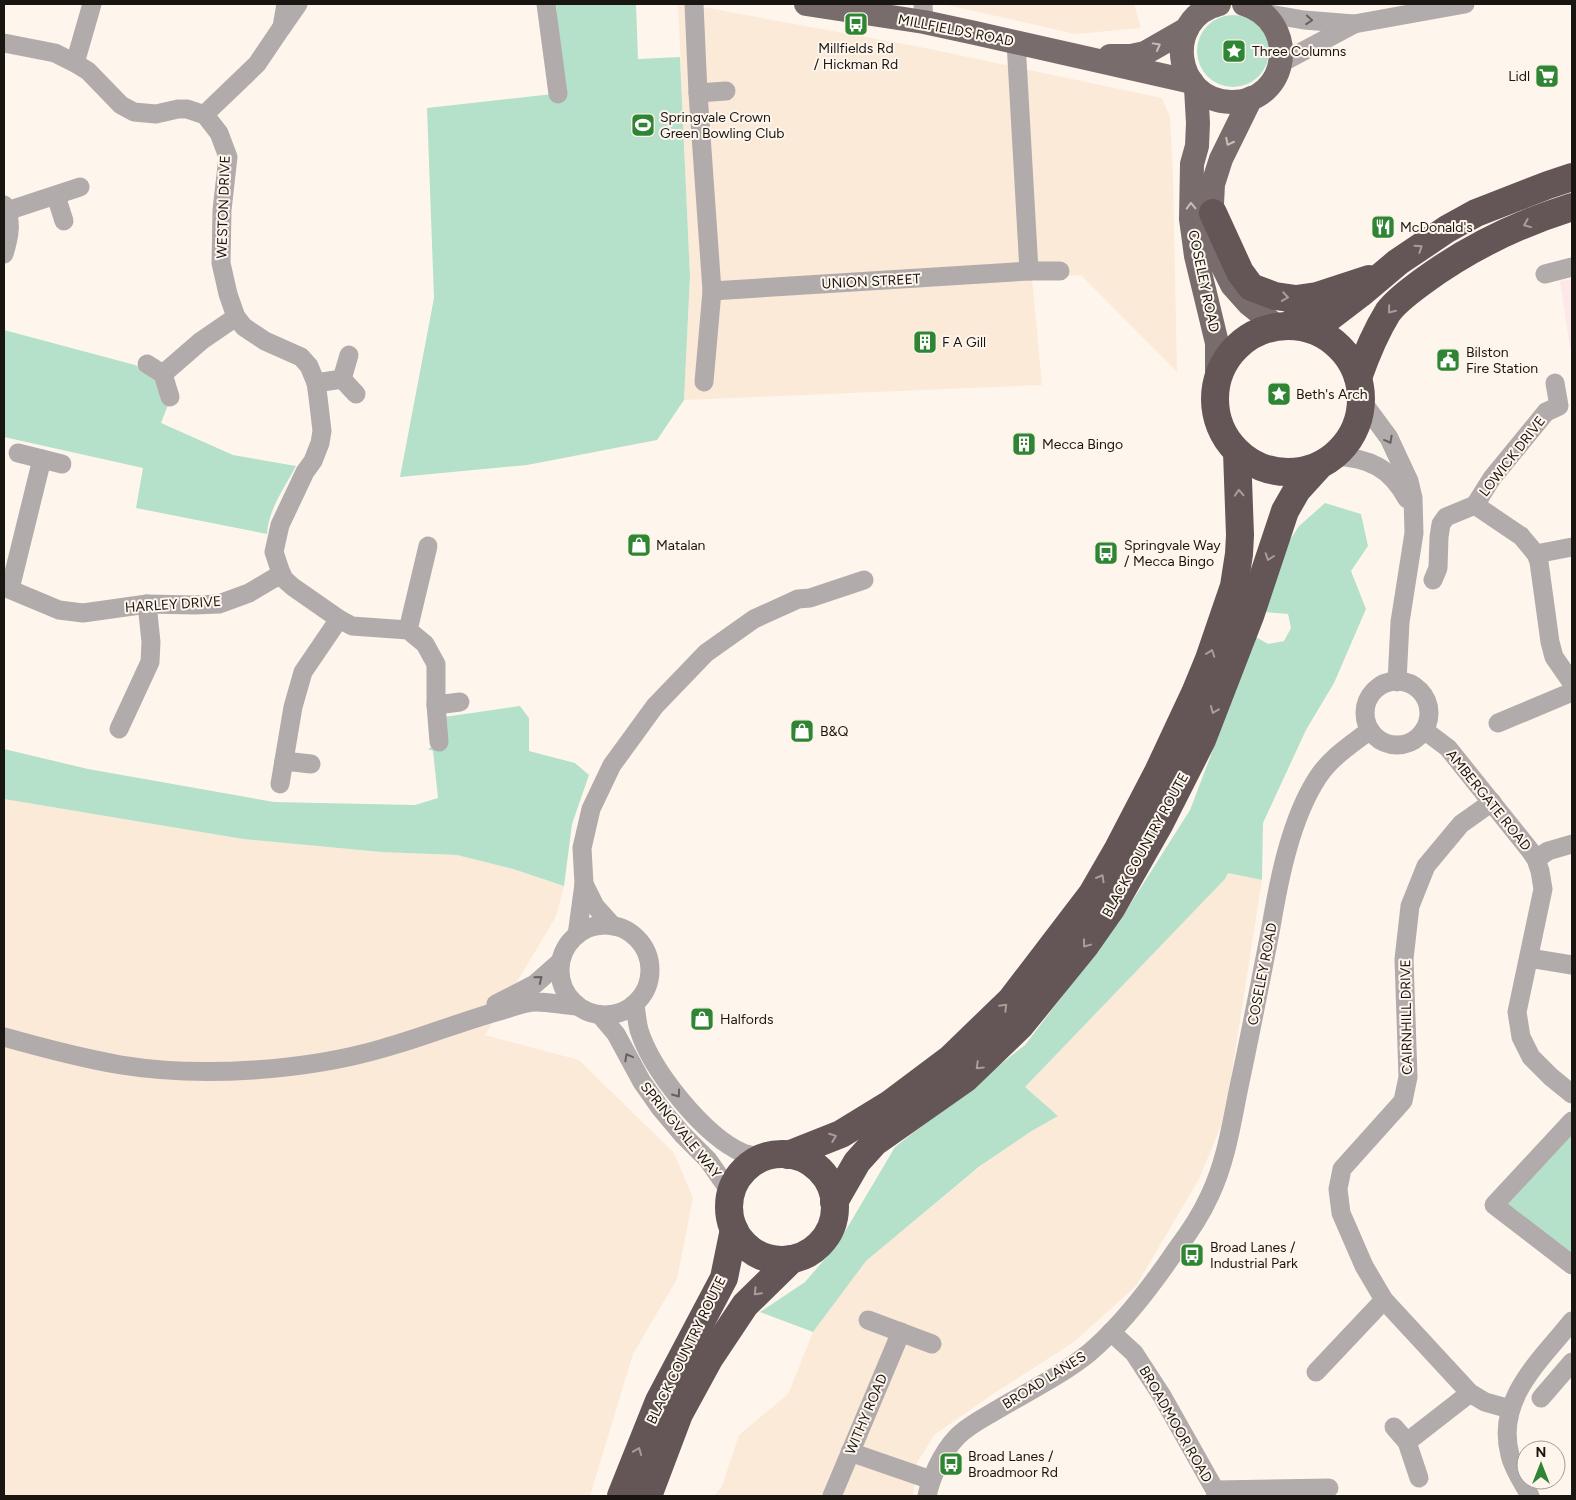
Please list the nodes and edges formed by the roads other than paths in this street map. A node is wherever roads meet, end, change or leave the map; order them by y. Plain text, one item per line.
1 (92, 4) edge
2 (286, 4) edge
3 (298, 4) edge
4 (546, 4) edge
5 (694, 4) edge
6 (806, 4) edge
7 (1453, 5) edge
8 (1208, 6) edge
9 (1254, 9) edge
10 (924, 13) edge
11 (1354, 24) junction
12 (282, 27) junction
13 (1187, 29) junction
14 (1016, 42) junction
15 (4, 43) edge
16 (1076, 55) junction
17 (75, 63) junction
18 (1280, 64) junction
19 (1194, 85) junction
20 (726, 91) dead end
21 (698, 93) junction
22 (558, 94) dead end
23 (1251, 98) junction
24 (206, 115) junction
25 (1572, 177) edge
26 (80, 187) dead end
27 (56, 196) junction
28 (1572, 207) edge
29 (6, 208) edge
30 (1213, 213) junction
31 (64, 221) dead end
32 (4, 254) edge
33 (1572, 267) edge
34 (1029, 271) junction
35 (1060, 271) dead end
36 (1545, 274) dead end
37 (1380, 277) junction
38 (712, 291) junction
39 (236, 317) junction
40 (1282, 325) junction
41 (349, 355) dead end
42 (342, 379) junction
43 (704, 382) dead end
44 (316, 383) junction
45 (1555, 383) dead end
46 (1218, 384) junction
47 (1359, 389) junction
48 (356, 394) dead end
49 (170, 397) dead end
50 (1566, 405) edge
51 (1237, 452) junction
52 (18, 453) dead end
53 (42, 459) junction
54 (1326, 462) junction
55 (62, 464) dead end
56 (1475, 505) junction
57 (1413, 511) junction
58 (428, 546) dead end
59 (1572, 547) edge
60 (1536, 554) junction
61 (281, 574) junction
62 (864, 580) dead end
63 (1433, 580) dead end
64 (7, 588) edge
65 (147, 604) junction
66 (339, 619) junction
67 (408, 630) junction
68 (1397, 682) junction
69 (1571, 682) edge
70 (460, 702) dead end
71 (436, 704) junction
72 (1498, 723) dead end
73 (119, 730) dead end
74 (1370, 730) junction
75 (1424, 730) junction
76 (439, 742) dead end
77 (284, 761) junction
78 (311, 764) dead end
79 (280, 784) dead end
80 (1492, 802) junction
81 (1572, 844) edge
82 (1536, 859) junction
83 (584, 884) junction
84 (613, 926) junction
85 (577, 935) junction
86 (1529, 958) junction
87 (560, 962) junction
88 (1572, 965) edge
89 (635, 1004) junction
90 (577, 1006) junction
91 (600, 1015) junction
92 (466, 1020) junction
93 (4, 1037) edge
94 (1572, 1094) edge
95 (1572, 1121) edge
96 (775, 1156) junction
97 (731, 1193) junction
98 (834, 1202) junction
99 (734, 1229) junction
100 (1185, 1238) joint
101 (792, 1259) junction
102 (1572, 1265) edge
103 (1384, 1300) junction
104 (868, 1320) dead end
105 (1572, 1321) edge
106 (901, 1332) junction
107 (1112, 1332) junction
108 (932, 1344) dead end
109 (1543, 1357) junction
110 (1567, 1368) edge
111 (1316, 1372) dead end
112 (1470, 1393) junction
113 (1540, 1398) dead end
114 (1510, 1409) junction
115 (1394, 1427) dead end
116 (1407, 1442) junction
117 (850, 1452) junction
118 (1419, 1478) dead end
119 (929, 1488) edge
120 (1329, 1488) dead end
121 (1215, 1493) edge
122 (621, 1496) edge
123 (648, 1496) edge
124 (832, 1496) edge
125 (1530, 1496) edge

1 - 17 street
2 - 12 street
3 - 12 street
4 - 22 street
5 - 21 street
6 - 10 main road, MILLFIELDS ROAD
7 - 11 street
8 - 13 main road
9 -> 11 street
9 - 18 main road
10 - 14 main road, MILLFIELDS ROAD
11 - 18 street
12 - 24 street
16 -> 13 main road, MILLFIELDS ROAD
13 - 19 main road, COSELEY ROAD
14 - 16 main road, MILLFIELDS ROAD
14 - 34 street
15 - 17 street
16 - 19 main road, MILLFIELDS ROAD
17 - 24 street
18 - 23 main road
19 - 23 main road, MILLFIELDS ROAD
46 -> 19 main road, COSELEY ROAD
20 - 21 street
21 - 38 street
23 -> 30 main road, COSELEY ROAD
24 - 39 street, WESTON DRIVE
37 -> 25 highway
26 - 27 street
27 - 29 street
27 - 31 street
28 -> 47 highway
29 - 32 street
30 -> 37 highway
30 - 40 main road, COSELEY ROAD
33 - 36 street
34 - 35 street, UNION STREET
34 - 38 street, UNION STREET
37 - 40 highway
38 - 43 street
39 - 44 street, WESTON DRIVE
39 - 49 street
40 - 46 highway
40 - 47 highway
41 - 42 street
42 - 44 street
42 - 48 street
44 - 61 street, WESTON DRIVE
45 - 50 street, LOWICK DRIVE
46 - 51 highway
47 - 54 highway
47 -> 57 street
50 - 56 street, LOWICK DRIVE
51 - 54 highway
96 -> 51 highway, BLACK COUNTRY ROUTE
52 - 53 street
53 - 55 street
53 - 64 street
54 - 57 street
54 -> 98 highway, BLACK COUNTRY ROUTE
56 - 60 street, LOWICK DRIVE
56 - 63 street, LOWICK DRIVE
57 - 68 street
58 - 67 street
59 - 60 street
60 - 69 street, LOWICK DRIVE
61 - 65 street, HARLEY DRIVE
61 - 66 street
62 - 83 street
64 - 65 street, HARLEY DRIVE
65 - 73 street
66 - 67 street
66 - 77 street
67 - 71 street
68 - 74 street
68 - 75 street
69 - 72 street, LOWICK DRIVE
70 - 71 street
71 - 76 street
74 - 75 street
74 - 100 street, COSELEY ROAD
75 - 80 street, AMBERGATE ROAD
77 - 78 street
77 - 79 street
80 - 82 street, AMBERGATE ROAD
80 - 103 street, CAIRNHILL DRIVE
81 - 82 street
82 - 86 street, AMBERGATE ROAD
83 - 84 street
83 - 85 street
84 - 85 street
84 - 89 street
85 - 87 street
86 - 88 street
86 - 94 street, AMBERGATE ROAD
87 - 90 street
92 -> 87 street
89 - 91 street
89 -> 96 street, SPRINGVALE WAY
90 - 91 street
90 - 92 street
97 -> 91 street, SPRINGVALE WAY
92 - 93 street
95 - 102 street
96 - 97 highway
96 - 98 highway
97 - 99 highway
98 - 101 highway
99 - 101 highway
122 -> 99 highway, BLACK COUNTRY ROUTE
100 - 107 street, BROAD LANES
101 -> 123 highway, BLACK COUNTRY ROUTE
103 - 111 street
103 - 112 street, CAIRNHILL DRIVE
104 - 106 street
105 - 109 street
106 - 108 street
106 - 117 street, WITHY ROAD
107 - 119 street, BROAD LANES
107 - 121 street, BROADMOOR ROAD
109 - 110 street
109 - 114 street
110 - 113 street
112 - 114 street, CAIRNHILL DRIVE
112 - 116 street
114 - 125 street
115 - 116 street
116 - 118 street
117 - 119 street
117 - 124 street, WITHY ROAD
120 - 121 street

